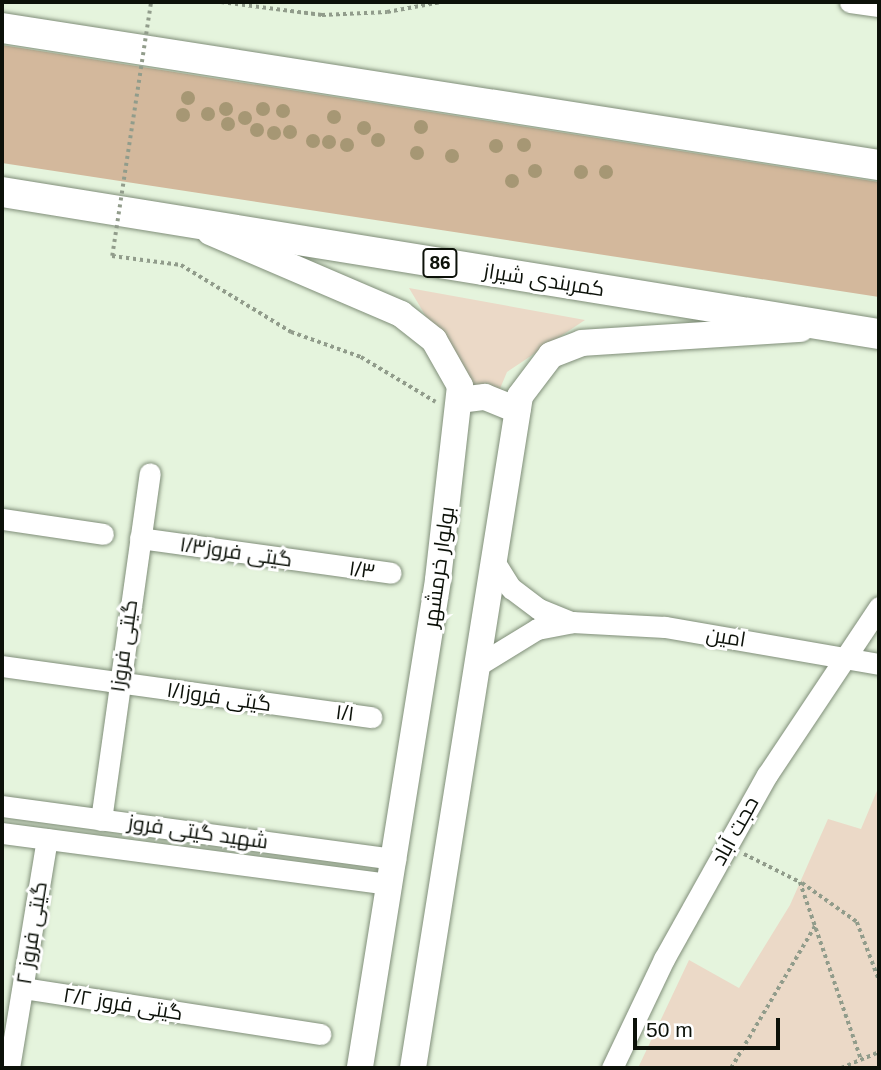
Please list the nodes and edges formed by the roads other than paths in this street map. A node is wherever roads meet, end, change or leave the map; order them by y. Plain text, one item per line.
1 (850, 2) edge
2 (879, 6) edge
3 (2, 28) edge
4 (879, 165) edge
5 (2, 192) edge
6 (189, 223) junction
7 (837, 327) junction
8 (879, 334) edge
9 (459, 408) junction
10 (517, 410) junction
11 (150, 473) dead end
12 (2, 519) edge
13 (103, 534) dead end
14 (140, 538) junction
15 (492, 558) junction
16 (332, 566) joint
17 (391, 573) dead end
18 (879, 607) edge
19 (572, 622) junction
20 (846, 656) junction
21 (879, 664) edge
22 (2, 666) edge
23 (475, 667) junction
24 (119, 684) junction
25 (319, 710) joint
26 (371, 717) dead end
27 (2, 806) edge
28 (101, 820) junction
29 (2, 832) edge
30 (47, 839) junction
31 (393, 871) junction
32 (23, 988) junction
33 (320, 1034) dead end
34 (9, 1068) edge
35 (360, 1068) edge
36 (414, 1068) edge
37 (612, 1068) edge

1 - 2 street
3 - 4 highway
5 - 6 highway, کمربندی شیراز / 86
6 - 7 highway, کمربندی شیراز / 86
6 - 9 main road, بولوار خرمشهر
7 - 8 highway, کمربندی شیراز / 86
7 - 10 main road
9 - 10 main road
9 - 31 main road, بولوار خرمشهر
10 - 15 main road
11 - 14 street, ۱گیتی فروز
12 - 13 street
14 - 16 street, ۱/۳گیتی فروز
14 - 24 street, ۱گیتی فروز
15 - 19 street
15 - 23 main road
16 - 17 street, ۱/۳
18 - 20 street, حجت آباد
19 - 20 street, امین
19 - 23 street
20 - 21 street, امین
20 - 37 street, حجت آباد
22 - 24 street, ۱/۱گیتی فروز
23 - 36 main road
24 - 25 street, ۱/۱گیتی فروز
24 - 28 street, ۱گیتی فروز
25 - 26 street, ۱/۱
27 - 28 street, شهید گیتی فروز
28 - 31 street, شهید گیتی فروز
29 - 30 street, شهید گیتی فروز
30 - 31 street, شهید گیتی فروز
30 - 32 street, گیتی فروز ۲
31 - 35 main road, بولوار خرمشهر
32 - 33 street, گیتی فروز ۲/۲
32 - 34 street, گیتی فروز ۲

